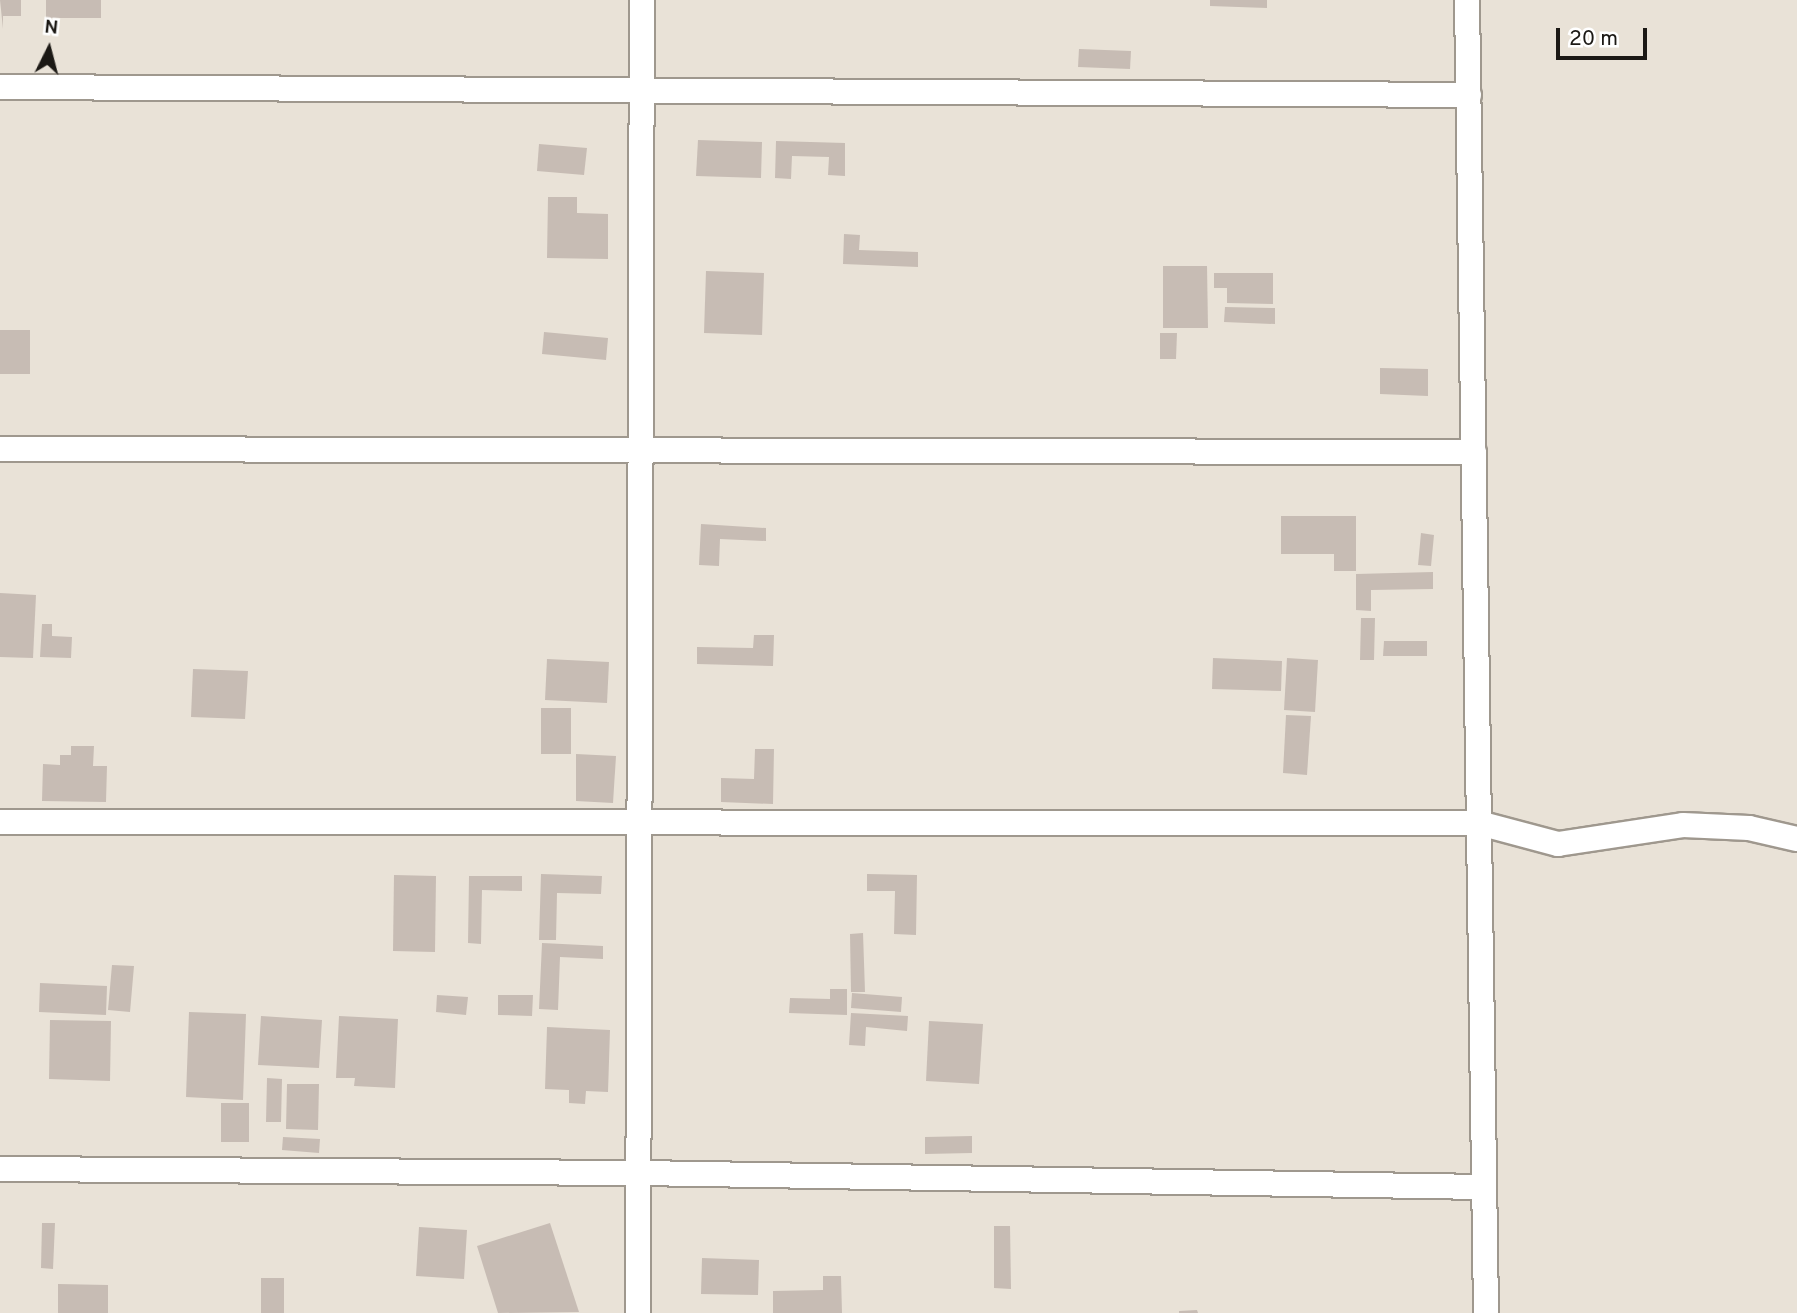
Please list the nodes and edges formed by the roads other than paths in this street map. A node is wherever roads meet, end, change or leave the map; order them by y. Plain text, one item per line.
1 (642, 0) edge
2 (1467, 0) edge
3 (0, 87) edge
4 (642, 88) junction
5 (1469, 95) junction
6 (0, 449) edge
7 (642, 451) junction
8 (1474, 452) junction
9 (0, 822) edge
10 (1479, 823) junction
11 (640, 825) junction
12 (1797, 839) edge
13 (0, 1169) edge
14 (639, 1173) junction
15 (1484, 1188) junction
16 (638, 1313) edge
17 (1486, 1313) edge

1 - 4 street
2 - 5 street
3 - 4 street
4 - 5 street
4 - 7 street
5 - 8 street
6 - 7 street
7 - 8 street
7 - 11 street
8 - 10 street
9 - 11 street
10 - 11 street
10 - 12 street
10 - 15 street
11 - 14 street
13 - 14 street
14 - 15 street
14 - 16 street
15 - 17 street

